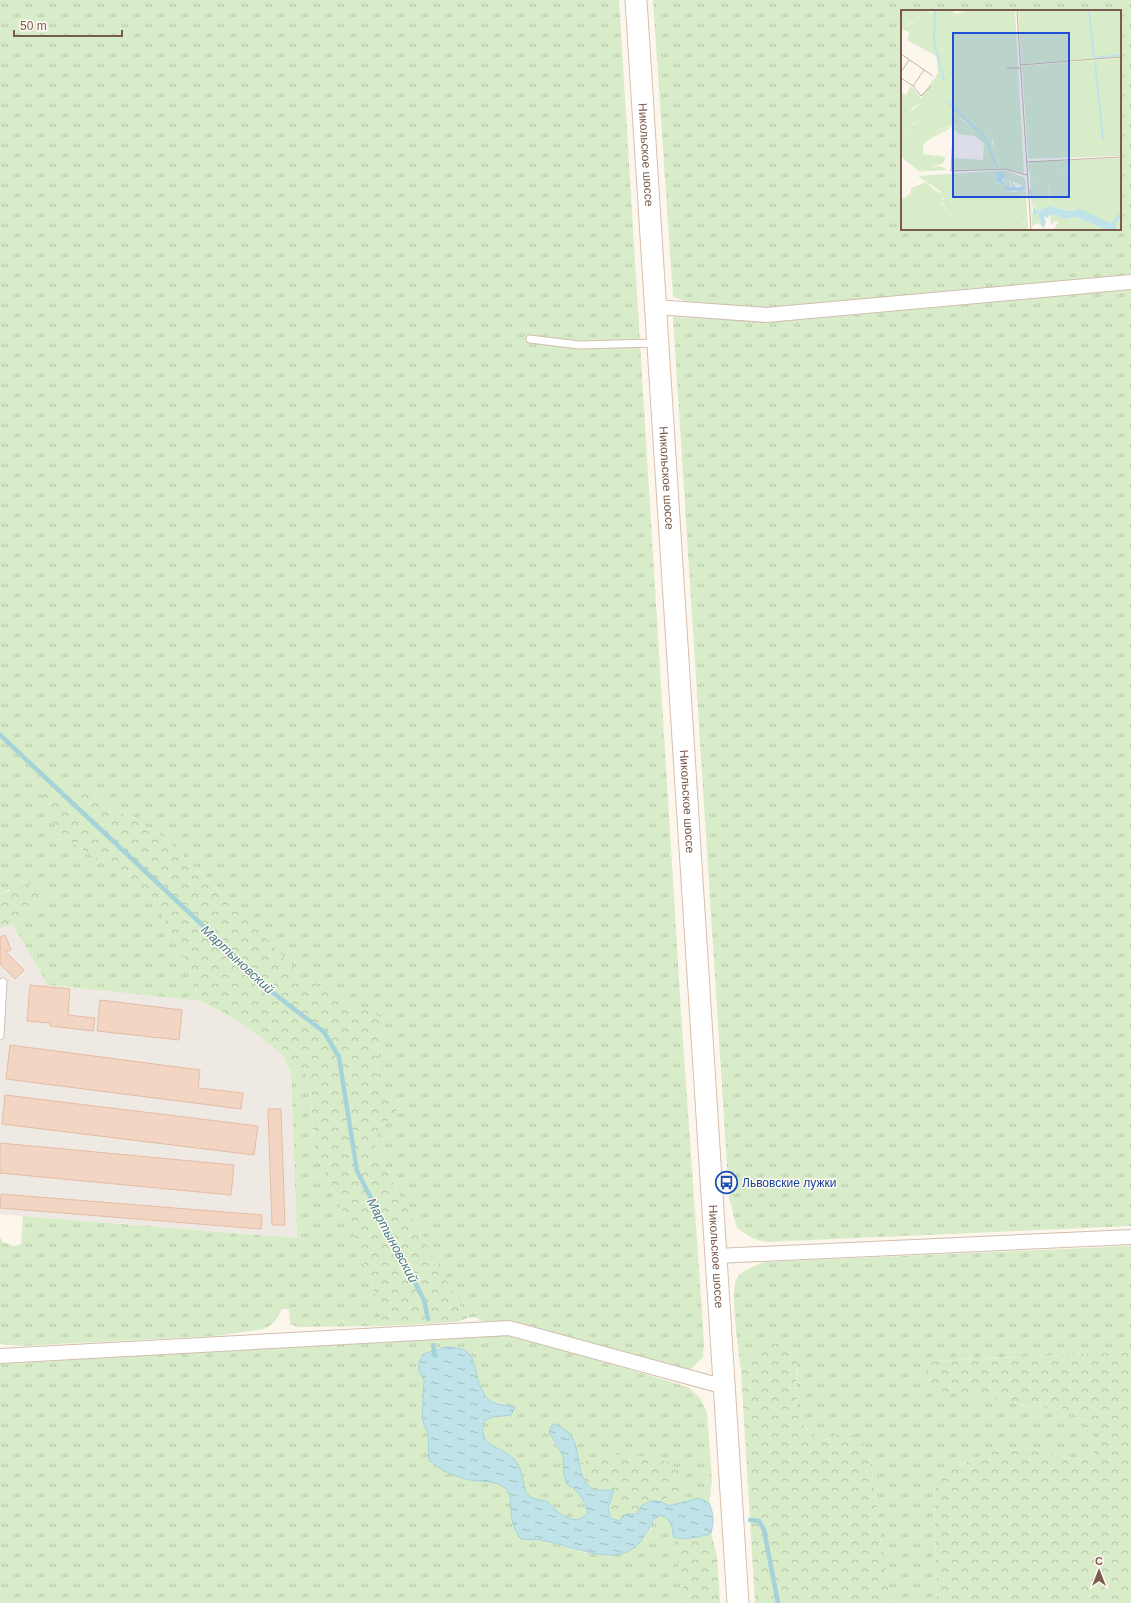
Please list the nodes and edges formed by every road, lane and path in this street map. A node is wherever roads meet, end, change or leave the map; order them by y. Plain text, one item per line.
1 (636, 0) edge
2 (1131, 282) edge
3 (655, 307) junction
4 (530, 339) dead end
5 (657, 343) junction
6 (3, 982) dead end
7 (0, 1036) edge
8 (1131, 1237) edge
9 (716, 1256) junction
10 (0, 1356) edge
11 (725, 1387) junction
12 (738, 1603) edge

1 - 3 main road, Никольское шоссе
2 - 3 street
3 - 5 main road, Никольское шоссе
4 - 5 lane
5 - 9 main road, Никольское шоссе
6 - 7 lane
8 - 9 street
9 - 11 main road, Никольское шоссе
10 - 11 street
11 - 12 main road, Никольское шоссе

